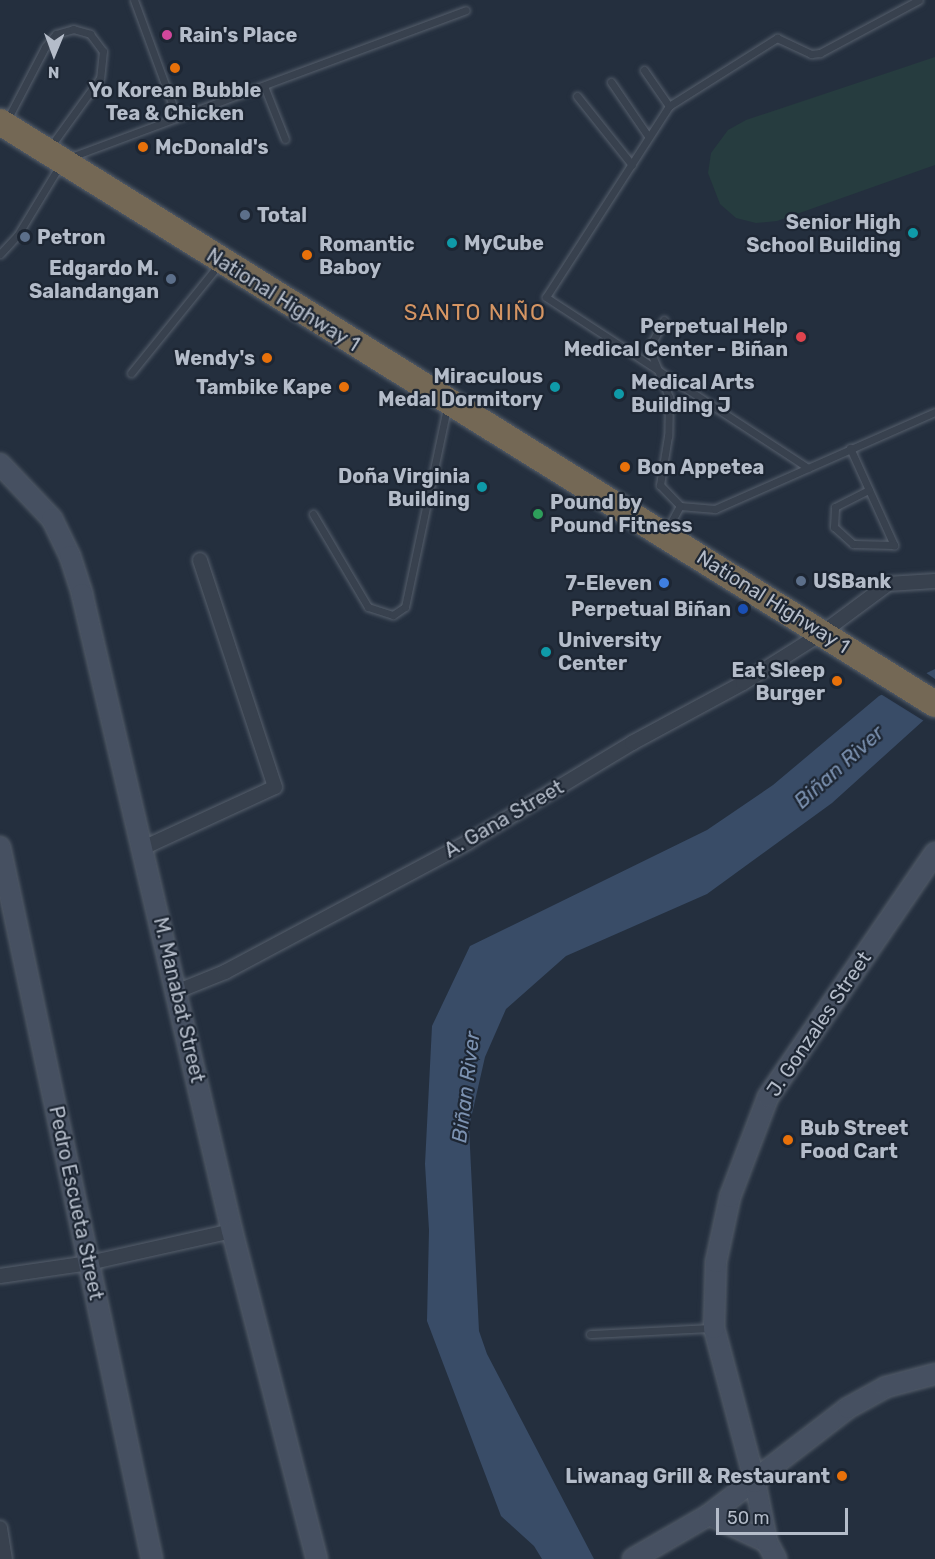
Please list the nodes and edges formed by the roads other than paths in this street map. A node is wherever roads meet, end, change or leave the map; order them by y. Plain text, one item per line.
1 (134, 0) edge
2 (919, 0) edge
3 (466, 10) dead end
4 (644, 69) dead end
5 (611, 82) dead end
6 (264, 86) junction
7 (578, 96) dead end
8 (669, 106) junction
9 (177, 117) junction
10 (1, 126) edge
11 (648, 136) junction
12 (285, 139) dead end
13 (54, 156) junction
14 (632, 165) junction
15 (0, 255) edge
16 (221, 261) junction
17 (664, 320) dead end
18 (661, 372) junction
19 (131, 373) dead end
20 (448, 402) junction
21 (935, 412) edge
22 (850, 448) junction
23 (0, 464) edge
24 (808, 468) junction
25 (869, 490) junction
26 (680, 506) junction
27 (313, 514) dead end
28 (664, 535) junction
29 (200, 560) dead end
30 (935, 581) edge
31 (822, 633) junction
32 (935, 704) edge
33 (0, 847) edge
34 (143, 848) junction
35 (935, 853) edge
36 (178, 991) junction
37 (232, 1231) junction
38 (89, 1263) junction
39 (0, 1276) edge
40 (714, 1328) junction
41 (590, 1334) dead end
42 (935, 1374) edge
43 (755, 1482) junction
44 (709, 1515) junction
45 (0, 1528) edge
46 (771, 1550) edge
47 (5, 1559) edge
48 (152, 1559) edge
49 (317, 1559) edge
50 (633, 1559) edge

1 - 9 lane
2 - 8 lane
3 - 6 lane
4 - 8 lane
5 - 11 lane
6 - 9 lane
6 - 12 lane
7 - 14 lane
8 - 11 lane
9 - 13 lane
10 - 13 highway, National Highway 1
10 - 13 lane
11 - 14 lane
13 - 15 lane
13 - 16 highway, National Highway 1
14 - 18 lane
16 - 19 lane
16 - 20 highway, National Highway 1
17 - 18 lane
18 - 24 lane
18 - 26 lane
20 - 27 lane
20 - 28 highway, National Highway 1
21 - 22 lane
22 - 24 lane
22 - 25 lane
23 - 34 street, M. Manabat Street
24 - 26 lane
25 - 25 lane
26 - 28 lane
28 - 31 highway, National Highway 1
29 - 34 street
30 - 31 street, A. Gana Street
31 - 32 highway, National Highway 1
31 - 36 street, A. Gana Street
33 - 38 street, Pedro Escueta Street
34 - 36 street, M. Manabat Street
35 - 40 street, J. Gonzales Street
36 - 37 street, M. Manabat Street
37 - 38 street
37 - 49 street, M. Manabat Street
38 - 39 street
38 - 48 street, Pedro Escueta Street
40 - 41 lane
40 - 43 street, J. Gonzales Street
42 - 43 street
43 - 44 street
43 - 46 street, J. Gonzales Street
44 - 46 street
44 - 50 street
45 - 47 street

